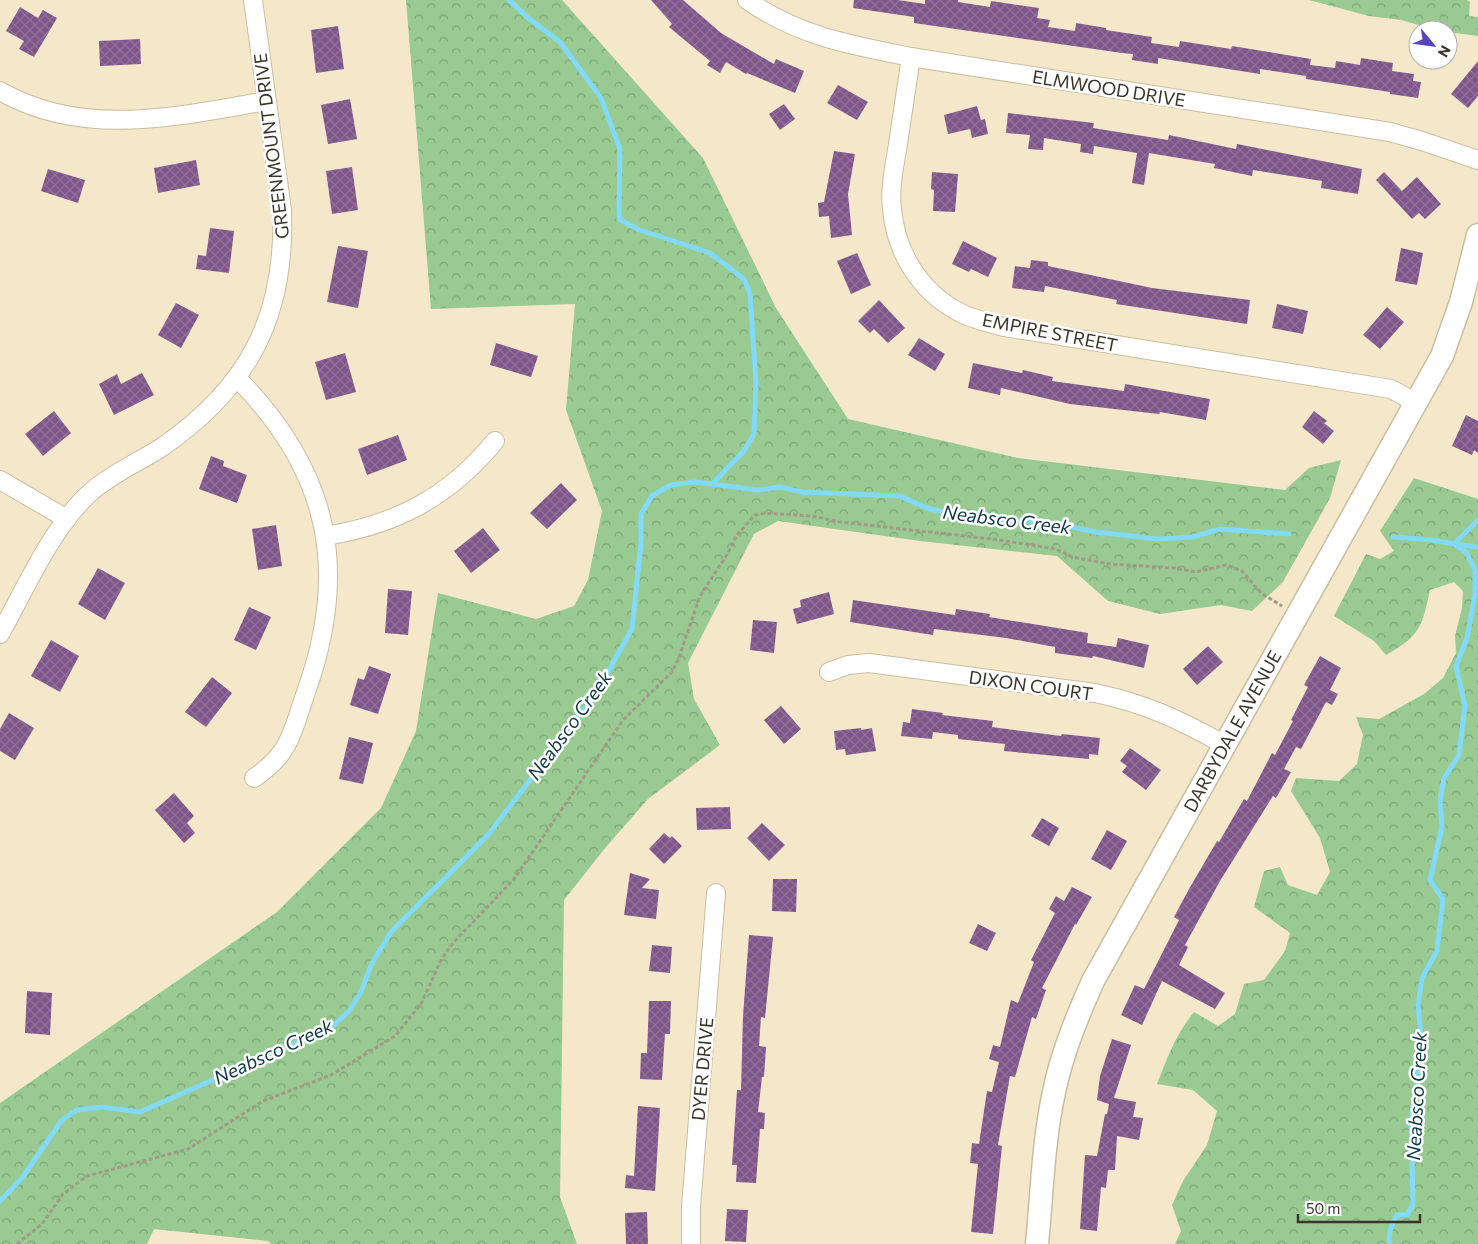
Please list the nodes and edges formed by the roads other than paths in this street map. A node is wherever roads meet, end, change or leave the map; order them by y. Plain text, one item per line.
1 (253, 0) edge
2 (747, 0) edge
3 (911, 57) junction
4 (0, 91) edge
5 (267, 101) junction
6 (1478, 160) edge
7 (1478, 235) edge
8 (238, 378) junction
9 (1416, 405) junction
10 (495, 441) dead end
11 (0, 480) edge
12 (67, 519) junction
13 (325, 536) junction
14 (0, 634) edge
15 (829, 672) dead end
16 (1225, 745) junction
17 (254, 778) dead end
18 (716, 893) dead end
19 (691, 1244) edge
20 (1037, 1244) edge

1 - 5 street, GREENMOUNT DRIVE
2 - 3 street, ELMWOOD DRIVE
3 - 6 street, ELMWOOD DRIVE
3 - 9 street, EMPIRE STREET
4 - 5 street
5 - 8 street, GREENMOUNT DRIVE
7 - 9 street, DARBYDALE AVENUE
8 - 12 street, GREENMOUNT DRIVE
8 - 13 street
9 - 16 street, DARBYDALE AVENUE
10 - 13 street
11 - 12 street
12 - 14 street, GREENMOUNT DRIVE
13 - 17 street
15 - 16 street, DIXON COURT
16 - 20 street, DARBYDALE AVENUE
18 - 19 street, DYER DRIVE

